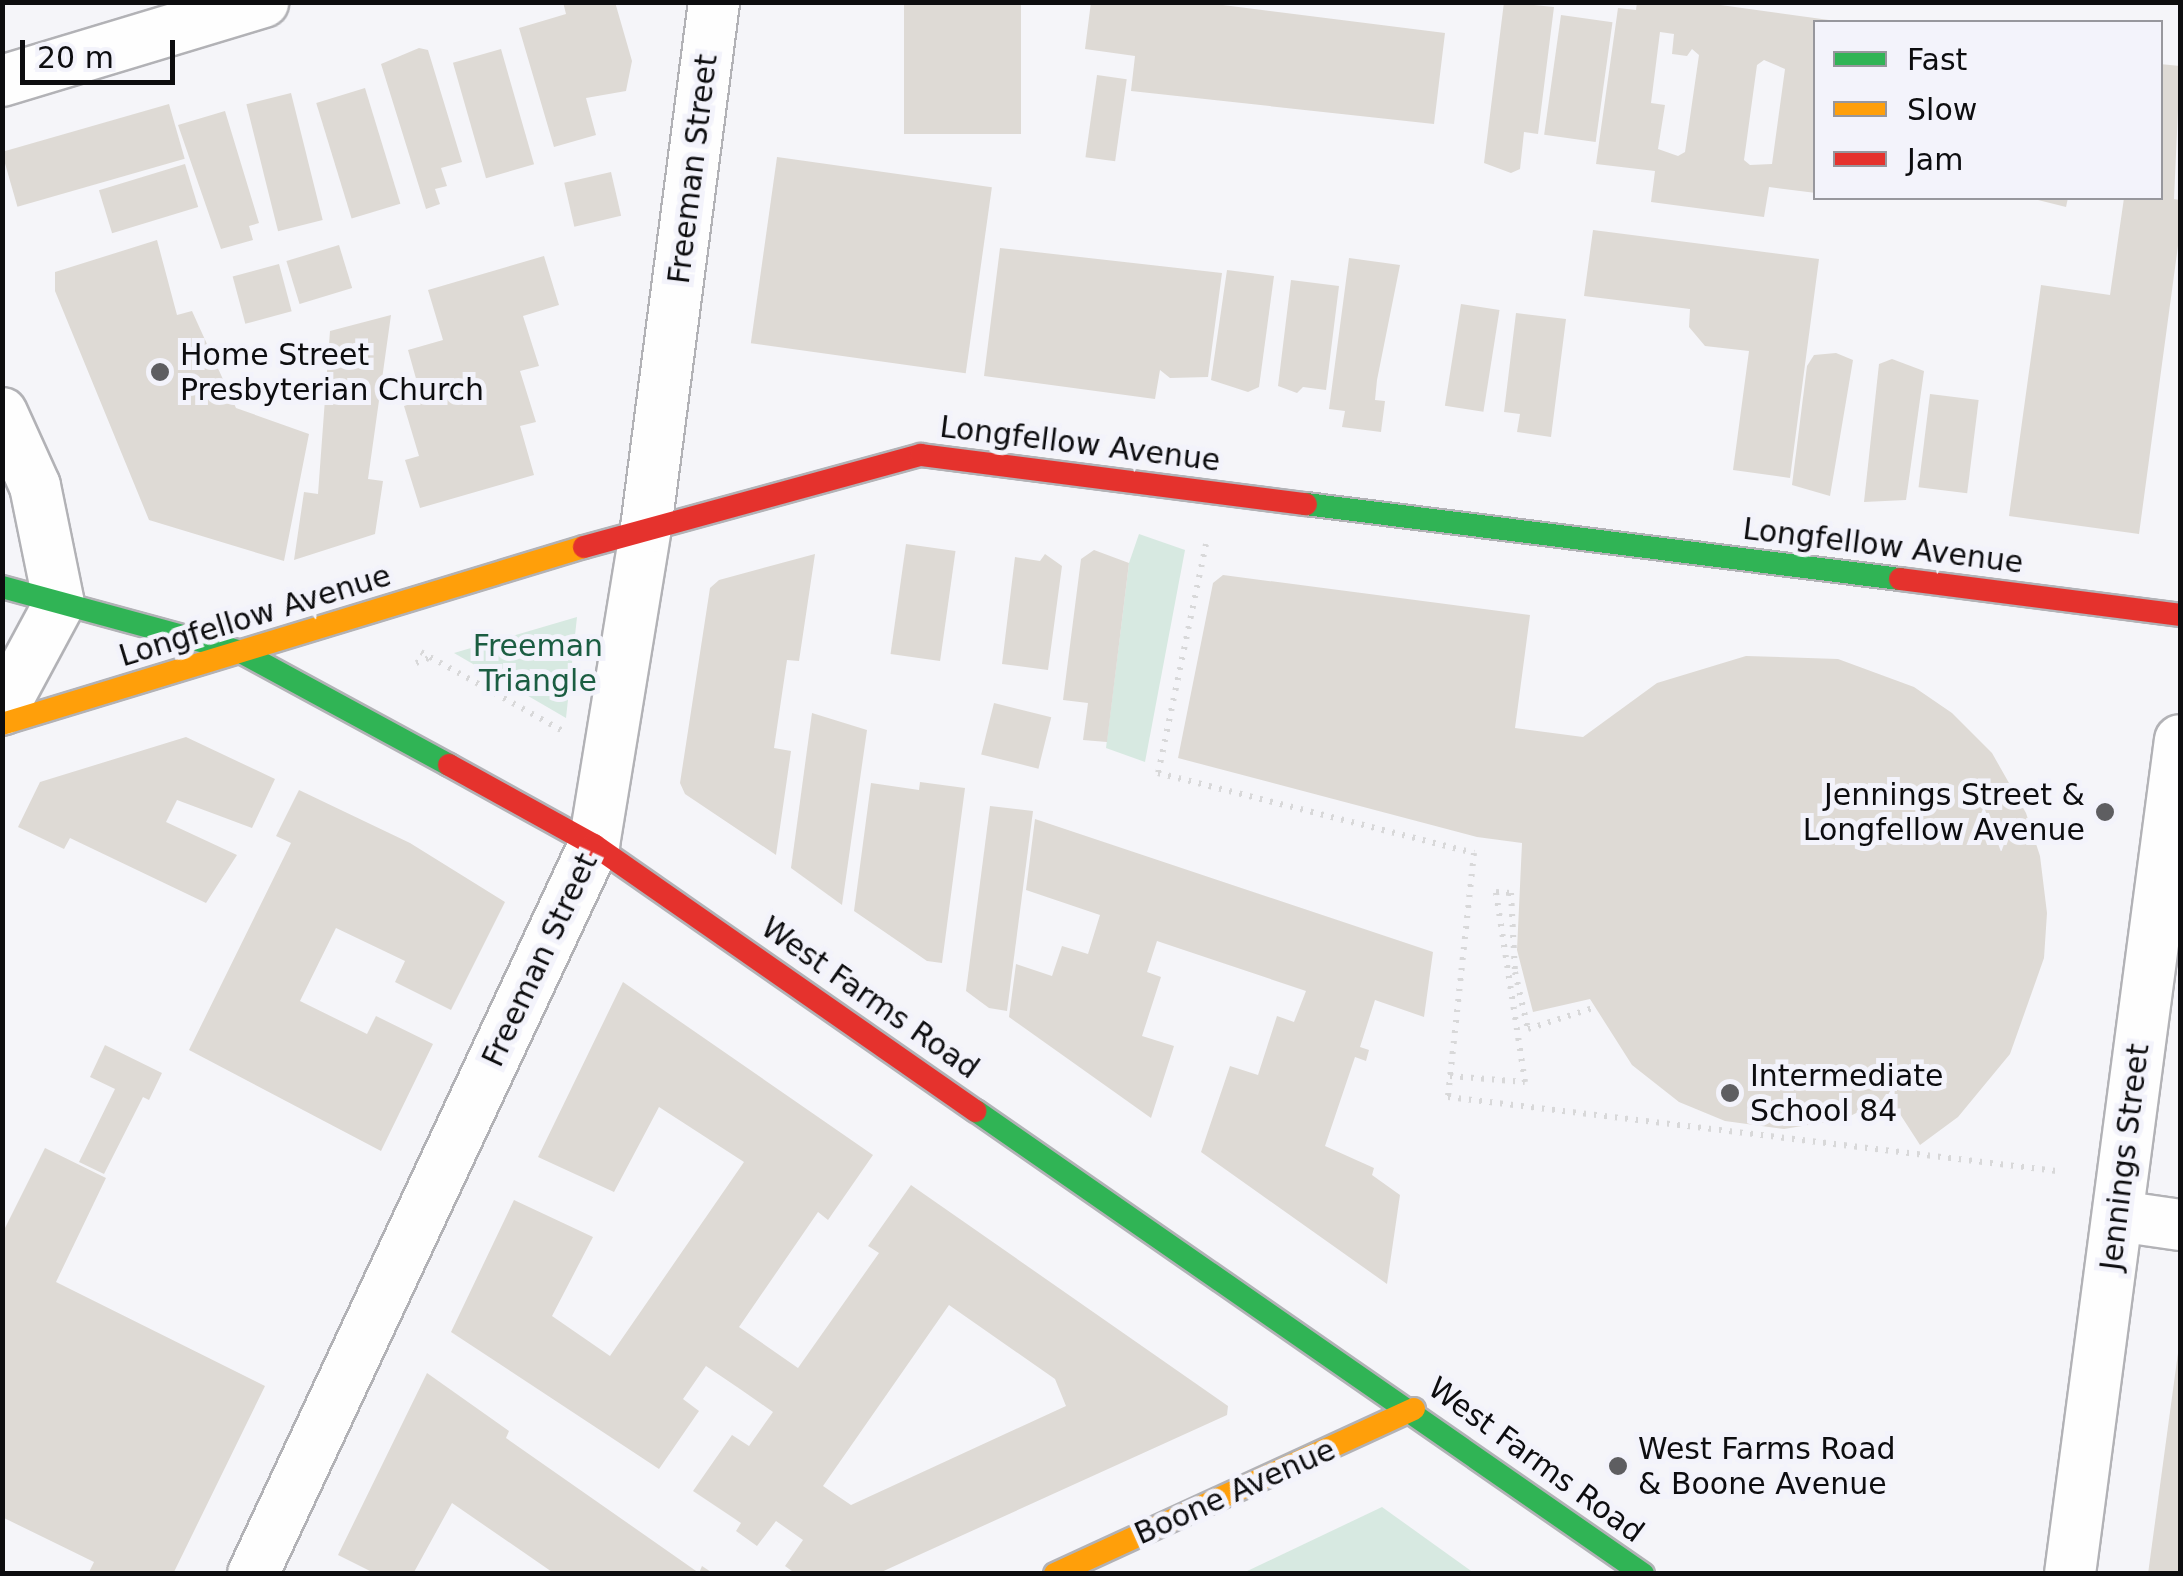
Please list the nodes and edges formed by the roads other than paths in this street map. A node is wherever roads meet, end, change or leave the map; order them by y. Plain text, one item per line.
1 (264, 2) edge
2 (714, 2) edge
3 (2, 81) edge
4 (2, 412) edge
5 (646, 528) junction
6 (2, 587) edge
7 (59, 604) junction
8 (2180, 614) edge
9 (241, 652) junction
10 (2, 710) edge
11 (2, 724) edge
12 (2180, 740) edge
13 (594, 845) junction
14 (2118, 1216) junction
15 (2180, 1225) edge
16 (1414, 1410) junction
17 (253, 1574) edge
18 (1056, 1574) edge
19 (1643, 1574) edge
20 (2070, 1574) edge

1 - 3 street
2 - 5 street, Freeman Street
4 - 7 street
5 - 8 street, Longfellow Avenue
5 - 9 street, Longfellow Avenue
5 - 13 street, Freeman Street
6 - 7 street, West Farms Road
7 - 9 street, West Farms Road
7 - 10 street
9 - 11 street, Longfellow Avenue
9 - 13 street, West Farms Road
12 - 14 street, Jennings Street
13 - 16 street, West Farms Road
13 - 17 street, Freeman Street
14 - 15 street
14 - 20 street, Jennings Street
16 - 18 street, Boone Avenue
16 - 19 street, West Farms Road

